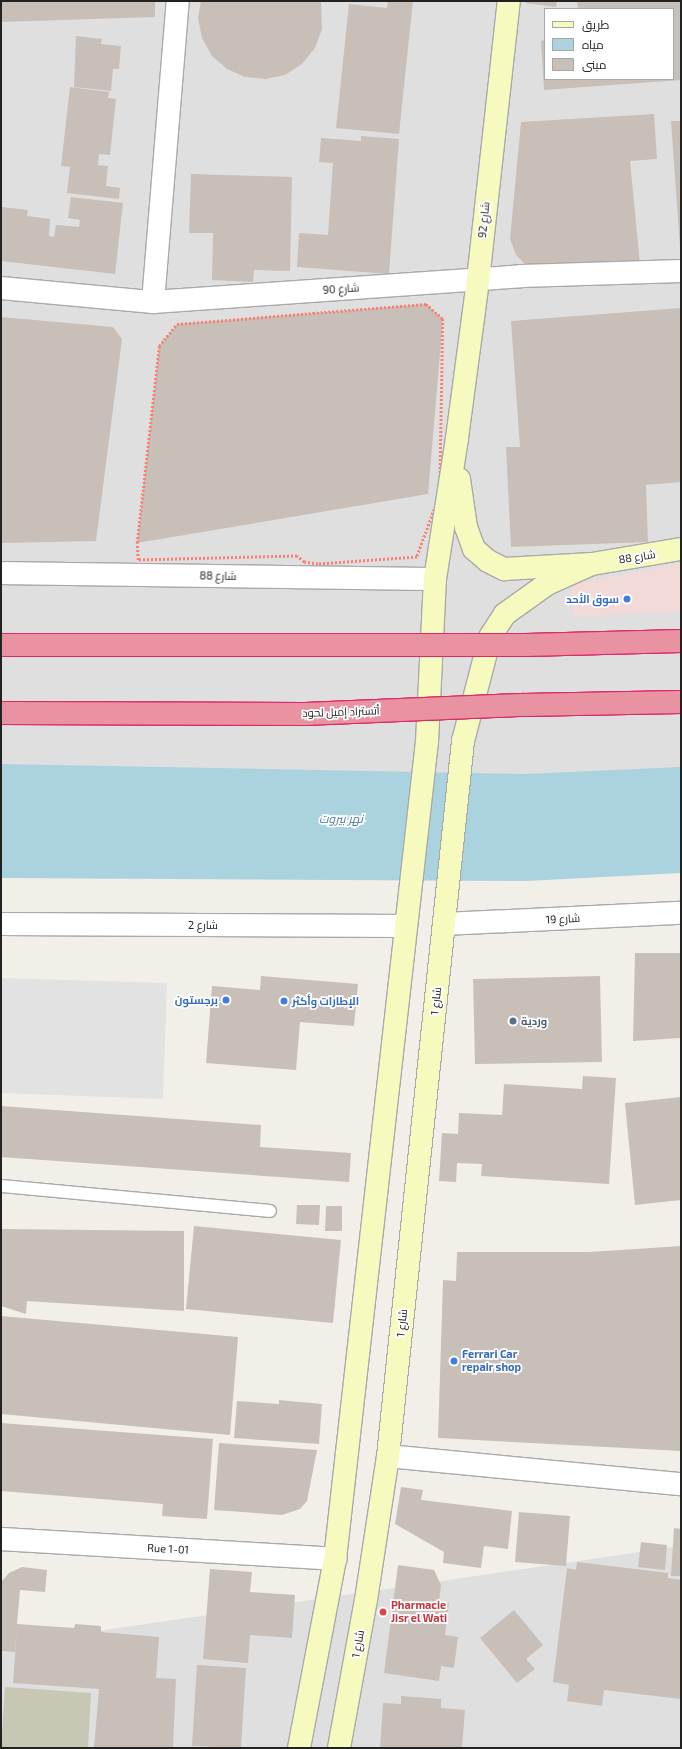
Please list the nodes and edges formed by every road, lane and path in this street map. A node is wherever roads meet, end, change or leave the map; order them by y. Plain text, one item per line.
1 (178, 1) edge
2 (509, 1) edge
3 (681, 271) edge
4 (478, 280) junction
5 (1, 288) edge
6 (152, 302) junction
7 (457, 438) junction
8 (681, 549) edge
9 (318, 564) joint
10 (592, 564) junction
11 (1, 573) edge
12 (434, 579) junction
13 (681, 641) edge
14 (1, 645) edge
15 (681, 702) edge
16 (1, 713) edge
17 (681, 913) edge
18 (1, 924) edge
19 (444, 924) junction
20 (405, 926) junction
21 (1, 1186) edge
22 (270, 1211) dead end
23 (388, 1456) junction
24 (681, 1484) edge
25 (1, 1540) edge
26 (335, 1559) junction
27 (299, 1748) edge
28 (339, 1748) edge

1 - 6 street
2 - 4 main road, شارع 92
3 - 4 street, شارع 90
4 - 6 street, شارع 90
4 - 7 main road, شارع 92
5 - 6 street, شارع 90
7 - 10 main road
7 - 12 main road
8 - 10 main road, شارع 88
9 - 9 path
10 - 19 main road, شارع 1
11 - 12 street, شارع 88
12 - 20 main road
13 - 14 highway, bridge
15 - 16 highway, أتستراد إميل لحود, bridge
17 - 19 street, شارع 19
18 - 20 street, شارع 2
19 - 23 main road, شارع 1
20 - 26 main road
21 - 22 lane
23 - 24 street
23 - 28 main road, شارع 1
25 - 26 street, Rue 1-01
26 - 27 main road

